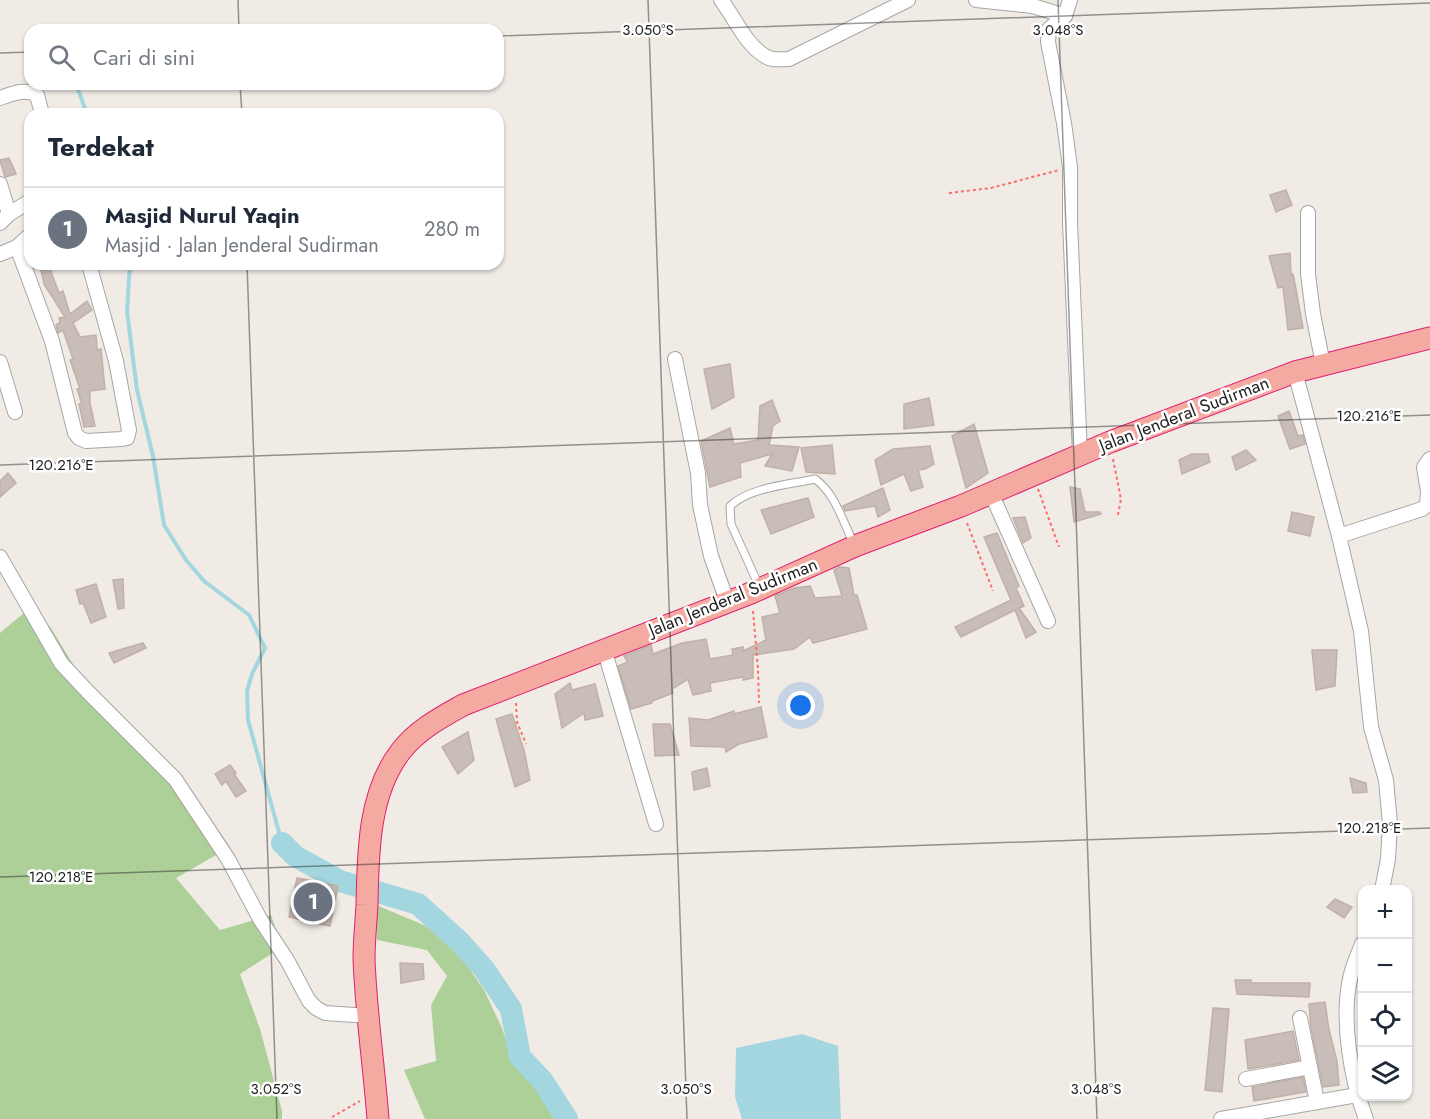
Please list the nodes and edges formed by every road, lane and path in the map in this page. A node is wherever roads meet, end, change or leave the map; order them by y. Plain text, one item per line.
1 (721, 0) edge
2 (908, 0) edge
3 (976, 0) edge
4 (1070, 0) edge
5 (1065, 16) junction
6 (0, 98) edge
7 (40, 108) edge
8 (1070, 167) junction
9 (0, 184) edge
10 (948, 193) dead end
11 (24, 205) edge
12 (1308, 213) dead end
13 (4, 218) edge
14 (24, 241) edge
15 (17, 247) junction
16 (0, 254) edge
17 (24, 266) edge
18 (26, 270) edge
19 (91, 270) edge
20 (1430, 338) edge
21 (675, 359) dead end
22 (0, 362) edge
23 (1323, 364) junction
24 (1295, 372) junction
25 (15, 412) dead end
26 (1110, 442) junction
27 (1080, 455) junction
28 (1430, 459) edge
29 (1034, 475) junction
30 (991, 493) junction
31 (961, 506) junction
32 (1118, 515) dead end
33 (1339, 536) junction
34 (855, 546) junction
35 (1059, 547) dead end
36 (0, 557) edge
37 (755, 591) junction
38 (993, 591) dead end
39 (727, 601) junction
40 (1047, 621) dead end
41 (604, 649) junction
42 (514, 685) junction
43 (759, 703) dead end
44 (526, 744) dead end
45 (656, 824) dead end
46 (1383, 885) edge
47 (1358, 955) edge
48 (369, 1016) junction
49 (1300, 1018) dead end
50 (1310, 1067) junction
51 (1246, 1079) dead end
52 (376, 1093) junction
53 (1357, 1095) junction
54 (1317, 1102) junction
55 (332, 1117) dead end
56 (378, 1119) edge
57 (1221, 1119) edge
58 (1366, 1119) edge

1 - 2 street
3 - 5 street
4 - 5 street
5 - 8 street
6 - 7 street
8 - 10 path
8 - 27 street
9 - 13 street
11 - 13 street
12 - 23 street
14 - 15 street
15 - 16 street
15 - 17 street
18 - 19 street
20 - 23 highway, Jalan Jenderal Sudirman
21 - 39 street
22 - 25 street
23 - 24 highway, Jalan Jenderal Sudirman
24 - 26 highway, Jalan Jenderal Sudirman
24 - 33 street
26 - 27 highway, Jalan Jenderal Sudirman
26 - 32 path
27 - 29 highway, Jalan Jenderal Sudirman
28 - 33 street
29 - 30 highway, Jalan Jenderal Sudirman
29 - 35 path
30 - 31 highway, Jalan Jenderal Sudirman
30 - 40 street
31 - 34 highway, Jalan Jenderal Sudirman
31 - 38 path
33 - 46 street
34 - 37 highway, Jalan Jenderal Sudirman
34 - 37 lane
36 - 48 street
37 - 39 highway, Jalan Jenderal Sudirman
37 - 43 path
39 - 41 highway, Jalan Jenderal Sudirman
41 - 42 highway, Jalan Jenderal Sudirman
41 - 45 street
42 - 44 path
42 - 48 highway, Jalan Jenderal Sudirman
47 - 53 street
48 - 52 highway, Jalan Jenderal Sudirman
49 - 50 street
50 - 51 street
50 - 54 street
52 - 55 path
52 - 56 highway, Jalan Jenderal Sudirman
53 - 54 street
53 - 58 street
54 - 57 street

